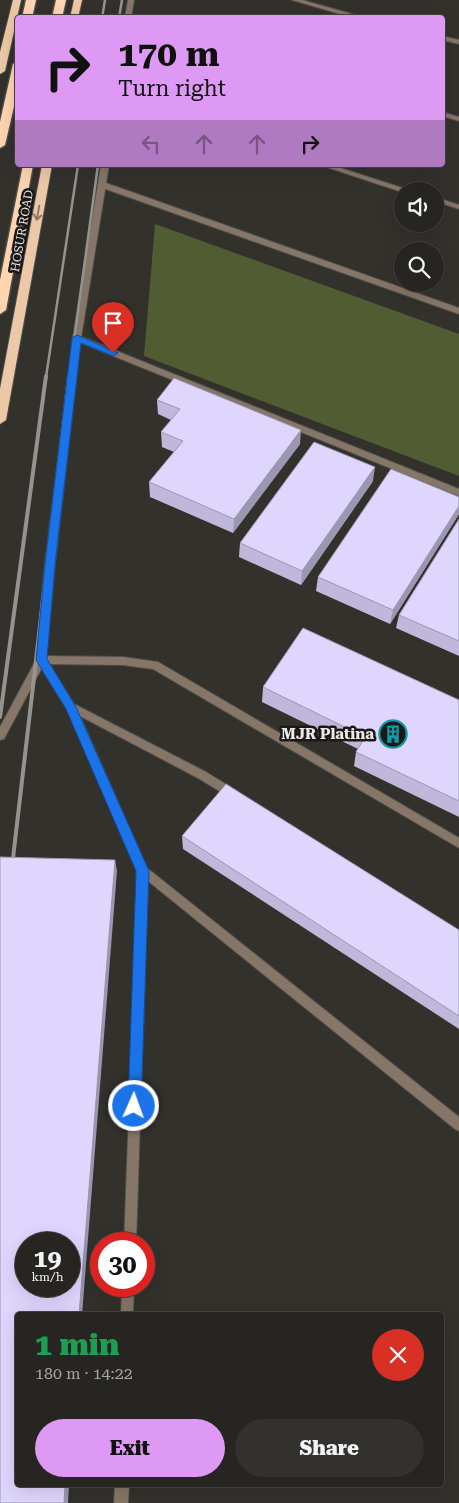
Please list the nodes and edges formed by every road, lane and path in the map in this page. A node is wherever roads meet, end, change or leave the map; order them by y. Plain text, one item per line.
1 (16, 0) edge
2 (31, 0) edge
3 (61, 0) edge
4 (78, 0) edge
5 (131, 0) edge
6 (295, 0) edge
7 (28, 15) edge
8 (58, 15) edge
9 (75, 15) edge
10 (128, 15) edge
11 (352, 15) edge
12 (445, 39) edge
13 (459, 42) edge
14 (0, 71) edge
15 (15, 78) edge
16 (445, 115) edge
17 (459, 118) edge
18 (0, 145) edge
19 (28, 167) edge
20 (47, 167) edge
21 (105, 167) edge
22 (330, 167) edge
23 (350, 167) edge
24 (346, 172) junction
25 (103, 186) junction
26 (394, 187) edge
27 (444, 203) edge
28 (459, 207) edge
29 (0, 310) edge
30 (459, 311) edge
31 (77, 338) junction
32 (0, 420) edge
33 (459, 492) edge
34 (41, 660) junction
35 (71, 707) junction
36 (0, 736) edge
37 (243, 801) edge
38 (459, 843) edge
39 (142, 871) junction
40 (459, 1125) edge
41 (130, 1232) edge
42 (128, 1297) edge
43 (127, 1312) edge
44 (122, 1487) edge
45 (121, 1503) edge

1 - 14 highway
2 - 7 highway
3 - 8 highway
4 - 9 highway
5 - 10 street
6 - 11 street
12 - 13 street
15 - 18 highway
16 - 17 street
19 - 29 highway
20 -> 32 highway, HOSUR ROAD
21 - 25 street
22 - 24 street
23 - 24 street
24 - 26 street
25 - 30 street
25 - 31 street
27 - 28 street
31 - 33 street
31 - 34 street
34 - 35 street
34 - 36 street
34 - 38 street
35 - 37 street
35 - 39 street
39 - 40 street
39 - 41 street
42 - 43 street
44 - 45 street

